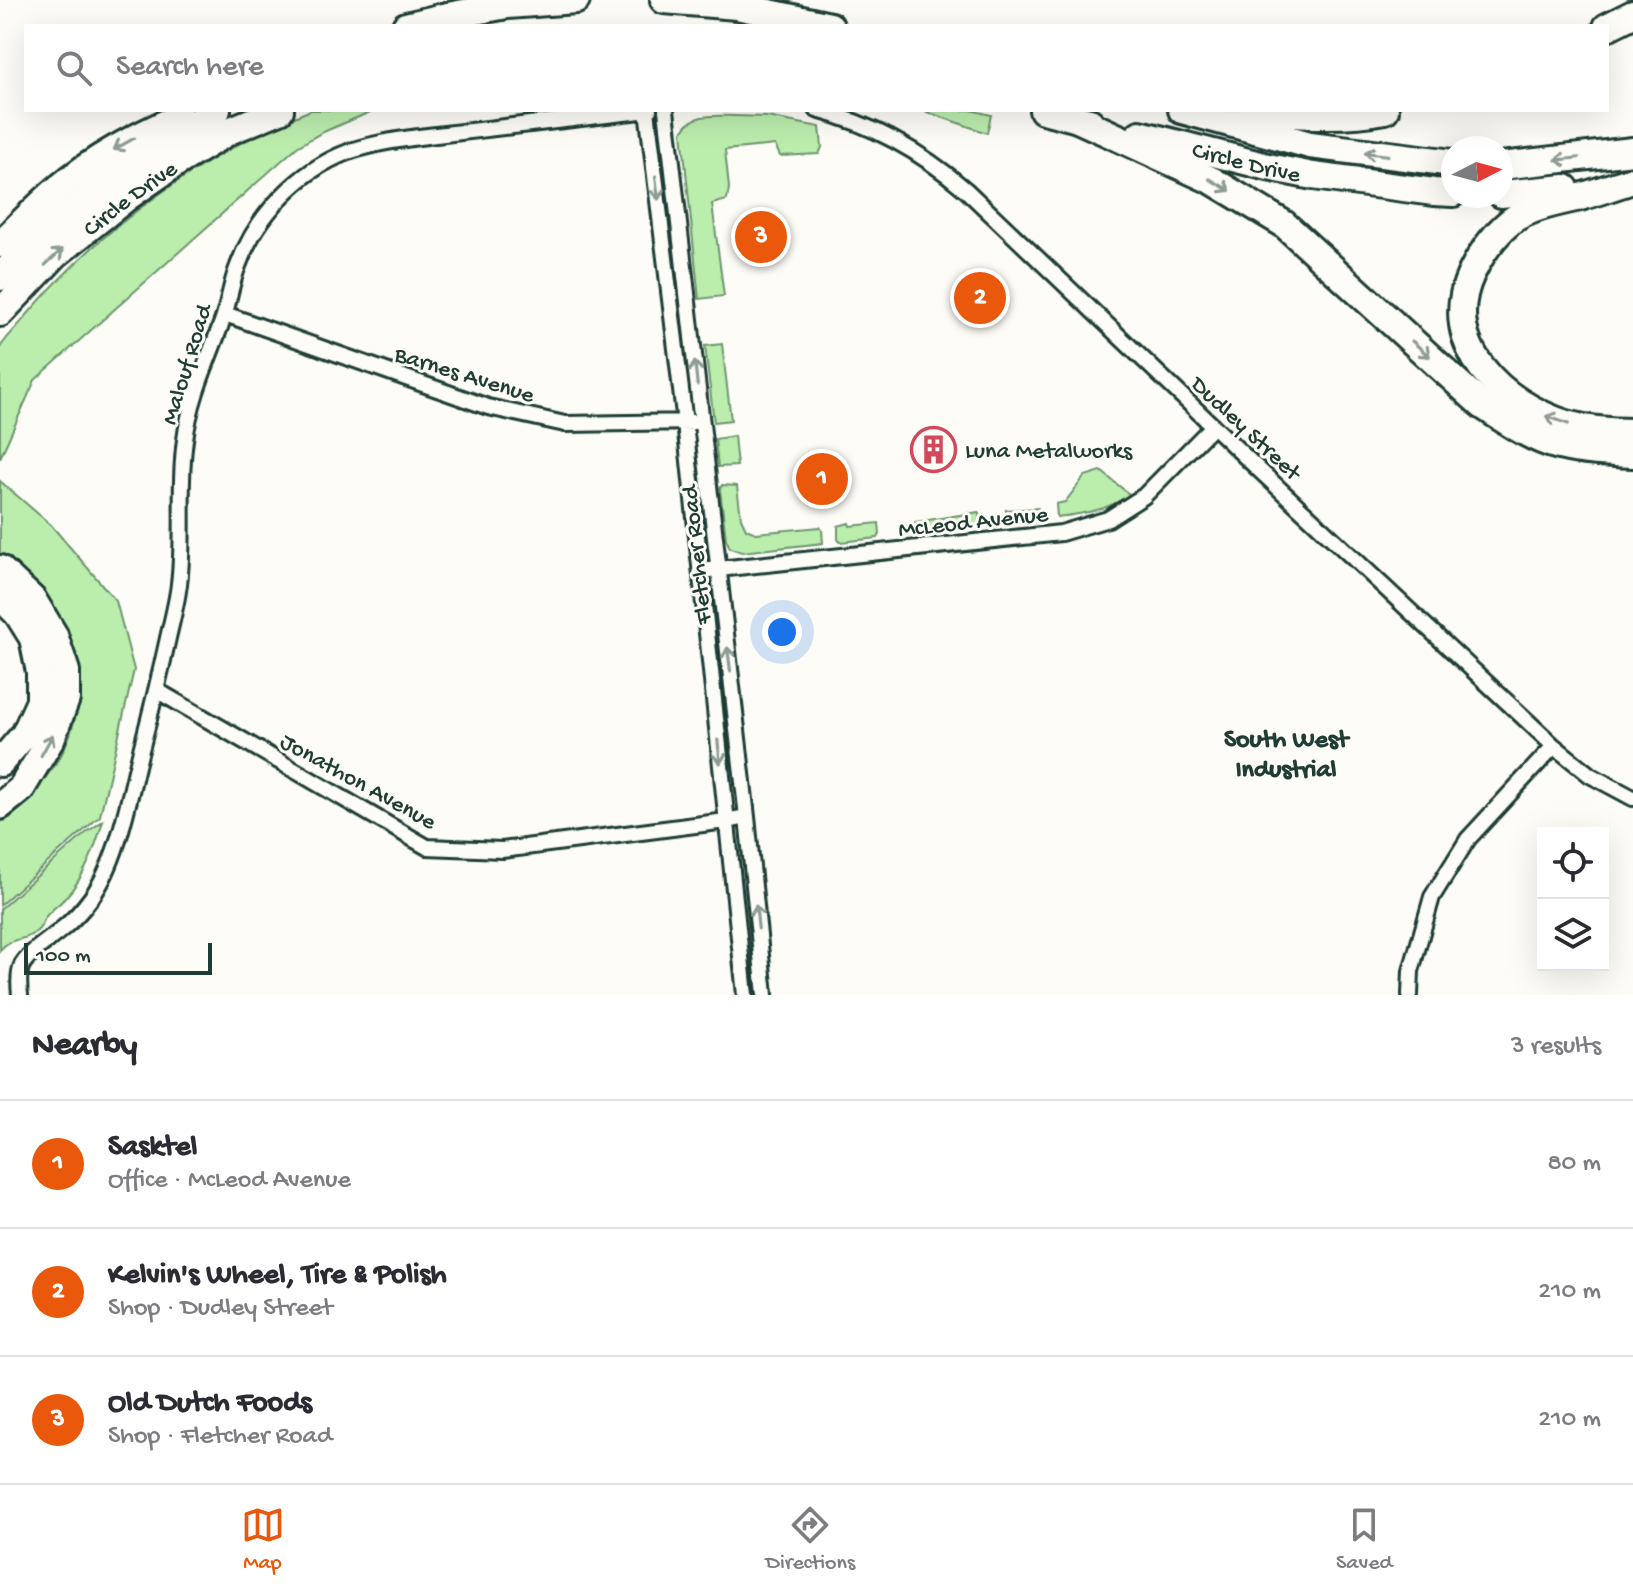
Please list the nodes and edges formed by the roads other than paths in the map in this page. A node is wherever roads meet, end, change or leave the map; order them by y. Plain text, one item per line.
1 (576, 0) edge
2 (664, 0) edge
3 (1633, 14) edge
4 (414, 24) edge
5 (821, 24) edge
6 (1609, 26) edge
7 (190, 112) edge
8 (214, 112) edge
9 (275, 112) edge
10 (631, 112) edge
11 (648, 112) edge
12 (666, 112) edge
13 (824, 112) edge
14 (1052, 112) edge
15 (1189, 112) edge
16 (1270, 112) edge
17 (1375, 112) edge
18 (1073, 117) junction
19 (1633, 151) edge
20 (1441, 161) edge
21 (1513, 165) edge
22 (1633, 178) edge
23 (1441, 192) edge
24 (1513, 193) edge
25 (0, 244) edge
26 (0, 277) edge
27 (0, 313) edge
28 (225, 314) junction
29 (702, 421) junction
30 (685, 423) junction
31 (1213, 426) junction
32 (1633, 432) edge
33 (1633, 454) edge
34 (0, 569) edge
35 (719, 569) junction
36 (701, 571) junction
37 (0, 596) edge
38 (156, 690) junction
39 (1554, 746) junction
40 (0, 763) edge
41 (1633, 798) edge
42 (0, 806) edge
43 (747, 817) junction
44 (726, 821) junction
45 (20, 995) edge
46 (745, 995) edge
47 (765, 995) edge
48 (1410, 995) edge

1 - 4 highway
2 - 5 highway
3 - 6 highway
7 -> 25 highway
8 - 26 highway, Circle Drive
27 -> 9 highway, Circle Drive
10 - 28 street, Malouf Road
11 -> 30 street, Fletcher Road
29 -> 12 street, Fletcher Road
13 - 31 street, Dudley Street
14 - 18 highway, Circle Drive
20 -> 15 highway, Circle Drive
16 - 17 highway
18 - 23 highway, Circle Drive
18 -> 33 highway
19 -> 21 highway
22 - 24 highway
32 -> 22 highway
28 - 30 street, Barnes Avenue
28 - 38 street, Malouf Road
29 - 30 street, Barnes Avenue
29 - 35 street, Fletcher Road
30 - 36 street, Fletcher Road
31 - 35 street, McLeod Avenue
31 - 39 street, Dudley Street
42 -> 34 highway
35 - 36 street, McLeod Avenue
43 -> 35 street, Fletcher Road
36 -> 44 street, Fletcher Road
37 - 40 highway
38 - 44 street, Jonathon Avenue
38 - 45 street, Malouf Road
39 - 41 street, Dudley Street
39 - 48 street
43 - 44 street, Jonathon Avenue
47 -> 43 street, Fletcher Road
44 - 46 street, Fletcher Road

